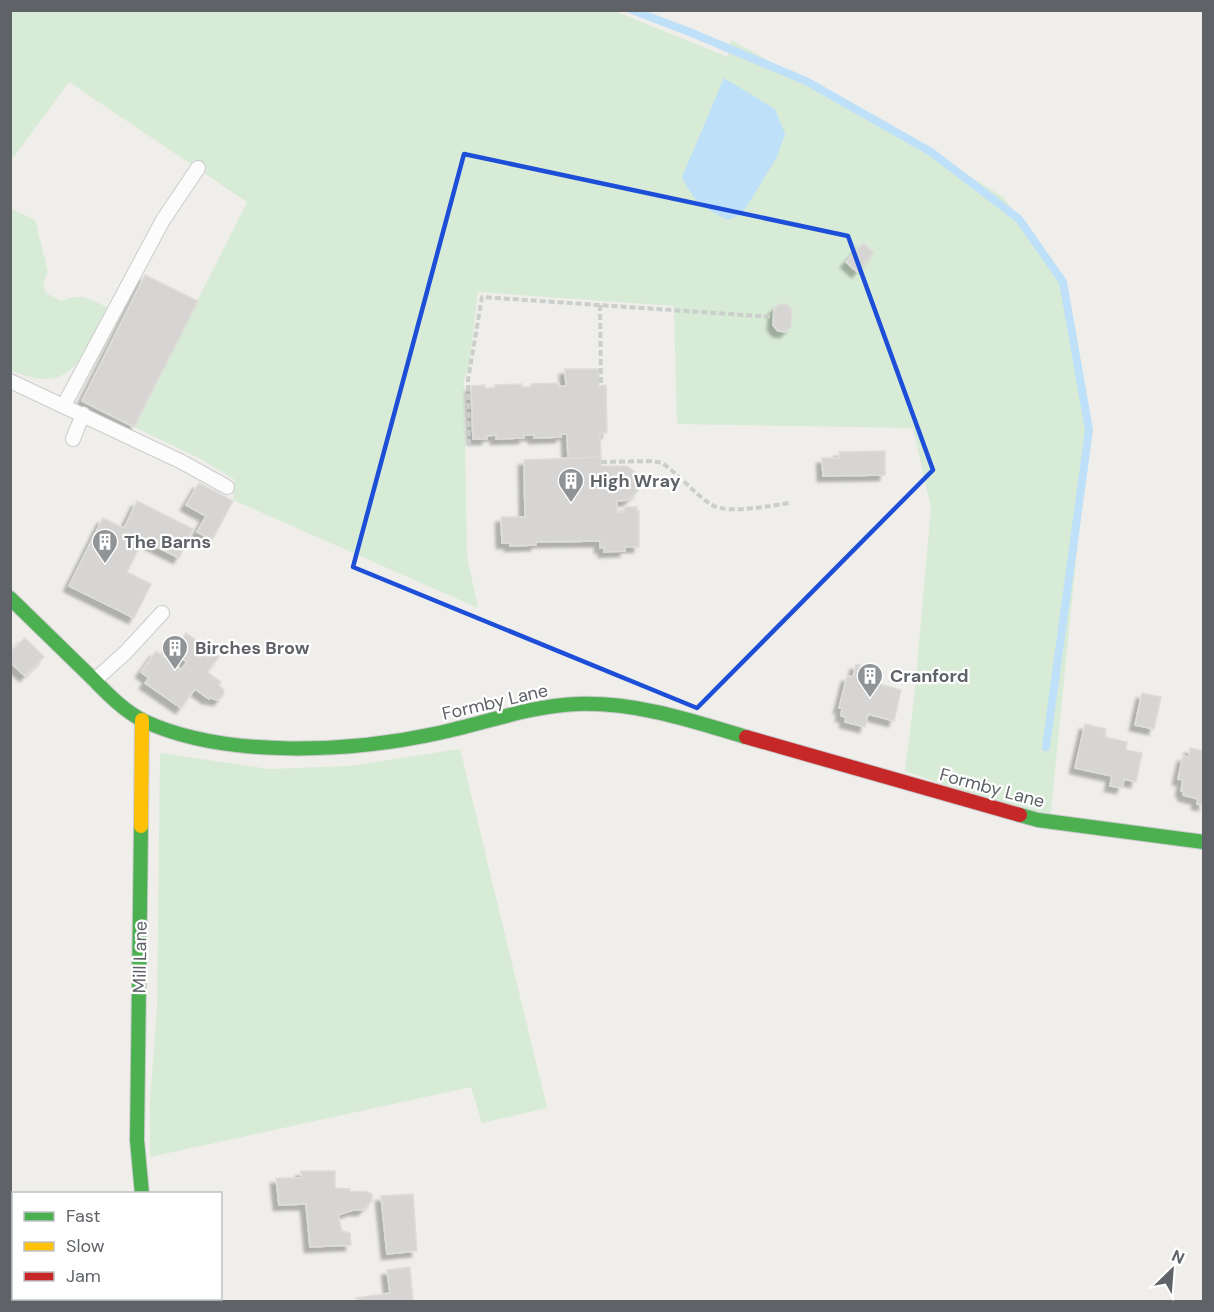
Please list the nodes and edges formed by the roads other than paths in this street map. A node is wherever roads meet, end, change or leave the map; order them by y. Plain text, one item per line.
1 (198, 168) dead end
2 (10, 381) edge
3 (64, 405) junction
4 (83, 414) junction
5 (73, 439) dead end
6 (227, 487) dead end
7 (10, 598) edge
8 (162, 613) dead end
9 (94, 681) junction
10 (142, 720) junction
11 (1203, 842) edge
12 (142, 1192) edge

1 - 3 lane
2 - 3 lane
3 - 4 lane
4 - 5 lane
4 - 6 lane
7 - 9 main road, Formby Lane
8 - 9 lane
9 - 10 main road, Formby Lane
10 - 11 main road, Formby Lane
10 - 12 main road, Mill Lane

